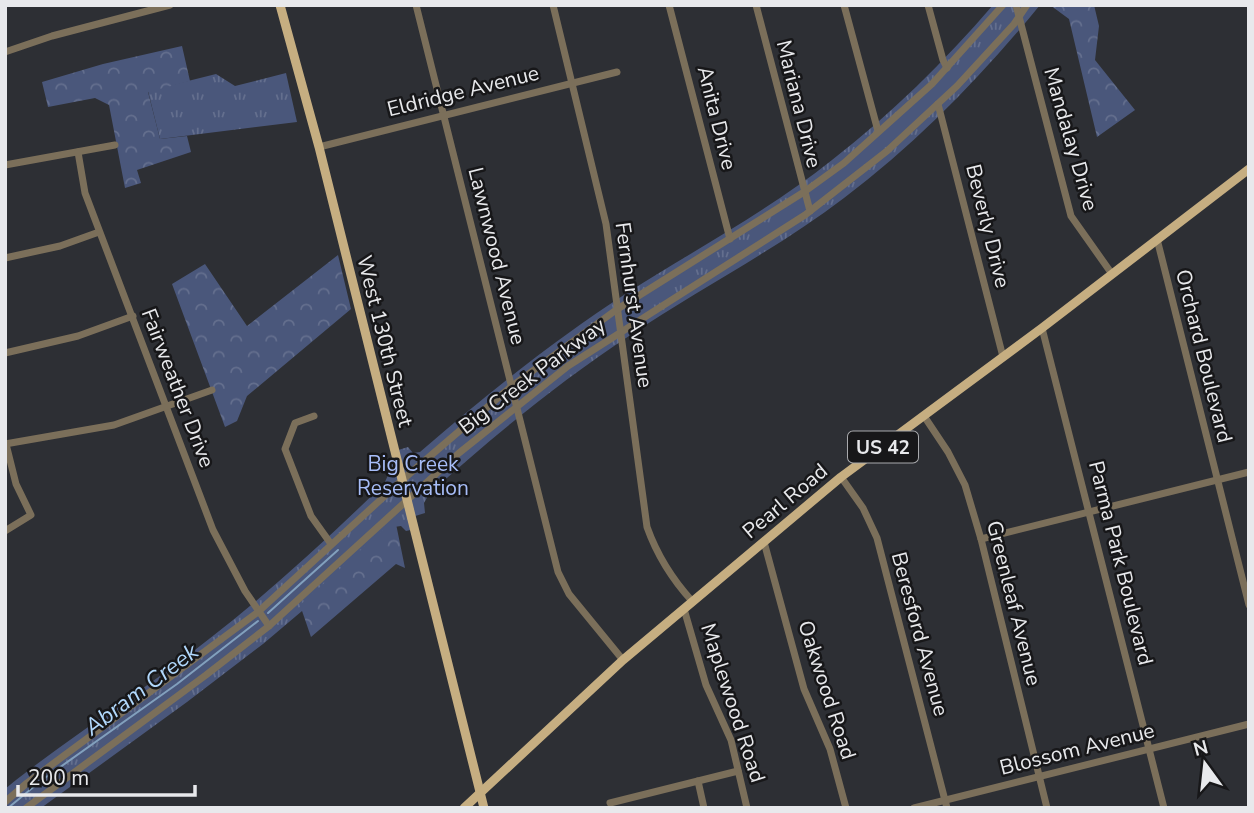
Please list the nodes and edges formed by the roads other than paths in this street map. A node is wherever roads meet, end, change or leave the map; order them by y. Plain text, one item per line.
1 (170, 5) edge
2 (280, 5) edge
3 (416, 5) edge
4 (553, 5) edge
5 (669, 5) edge
6 (756, 5) edge
7 (844, 5) edge
8 (928, 5) edge
9 (1003, 5) edge
10 (1016, 5) edge
11 (1027, 5) edge
12 (1019, 16) junction
13 (5, 52) edge
14 (947, 68) junction
15 (617, 72) dead end
16 (572, 81) junction
17 (938, 104) junction
18 (442, 114) junction
19 (878, 131) junction
20 (115, 145) dead end
21 (319, 147) junction
22 (78, 152) junction
23 (5, 163) edge
24 (1249, 169) edge
25 (804, 192) junction
26 (810, 211) junction
27 (99, 232) junction
28 (730, 239) junction
29 (1157, 239) junction
30 (5, 258) edge
31 (1112, 274) junction
32 (617, 310) junction
33 (133, 316) junction
34 (1042, 328) junction
35 (620, 332) junction
36 (5, 353) edge
37 (1003, 357) junction
38 (512, 386) junction
39 (212, 390) dead end
40 (516, 405) junction
41 (167, 408) junction
42 (314, 416) dead end
43 (924, 416) junction
44 (6, 444) edge
45 (1249, 472) edge
46 (841, 477) junction
47 (1217, 480) junction
48 (401, 481) junction
49 (406, 502) junction
50 (1090, 512) junction
51 (5, 531) edge
52 (981, 539) junction
53 (764, 542) junction
54 (331, 544) junction
55 (692, 601) junction
56 (1249, 605) edge
57 (684, 609) junction
58 (258, 612) junction
59 (269, 626) junction
60 (623, 660) junction
61 (1249, 724) edge
62 (1149, 749) junction
63 (738, 771) junction
64 (1039, 776) junction
65 (698, 781) junction
66 (480, 793) junction
67 (632, 798) junction
68 (5, 803) edge
69 (610, 803) dead end
70 (946, 804) edge
71 (26, 808) edge
72 (464, 808) edge
73 (484, 808) edge
74 (634, 808) edge
75 (704, 808) edge
76 (747, 808) edge
77 (846, 808) edge
78 (914, 808) edge
79 (1046, 808) edge
80 (1164, 808) edge

1 - 13 street
2 - 21 main road, West 130th Street
3 - 18 street, Lawnwood Avenue
4 - 16 street, Fernhurst Avenue
5 - 28 street, Anita Drive
6 - 25 street, Mariana Drive
7 - 19 street
8 - 14 street
9 - 14 street, Big Creek Parkway
10 - 12 street, Mandalay Drive
11 - 12 street, Big Creek Parkway
12 - 17 street, Big Creek Parkway
12 - 31 street, Mandalay Drive
14 - 19 street, Big Creek Parkway
15 - 16 street, Eldridge Avenue
16 - 18 street, Eldridge Avenue
16 - 32 street, Fernhurst Avenue
17 - 26 street, Big Creek Parkway
17 - 37 street, Beverly Drive
18 - 21 street, Eldridge Avenue
18 - 38 street, Lawnwood Avenue
19 - 25 street, Big Creek Parkway
20 - 22 street
21 - 48 main road, West 130th Street
22 - 23 street
22 - 27 street, Fairweather Drive
24 - 29 main road, Pearl Road / US 42
25 - 26 street, Mariana Drive
25 - 28 street, Big Creek Parkway
26 - 35 street, Big Creek Parkway
27 - 30 street
27 - 33 street, Fairweather Drive
28 - 32 street, Big Creek Parkway
29 - 31 main road, Pearl Road / US 42
29 - 47 street, Orchard Boulevard
31 - 34 main road, Pearl Road / US 42
32 - 35 street, Fernhurst Avenue
32 - 38 street, Big Creek Parkway
33 - 36 street
33 - 41 street, Fairweather Drive
34 - 37 main road, Pearl Road / US 42
34 - 50 street, Parma Park Boulevard
35 - 40 street, Big Creek Parkway
35 - 55 street, Fernhurst Avenue
37 - 43 main road, Pearl Road / US 42
38 - 40 street, Lawnwood Avenue
38 - 48 street, Big Creek Parkway
39 - 41 street
40 - 49 street, Big Creek Parkway
40 - 60 street, Lawnwood Avenue
41 - 44 street
41 - 58 street, Fairweather Drive
42 - 54 street
43 - 46 main road, Pearl Road / US 42
43 - 52 street, Greenleaf Avenue
44 - 51 street
45 - 47 street
46 - 53 main road, Pearl Road / US 42
46 - 70 street, Beresford Avenue
47 - 50 street
47 - 56 street, Orchard Boulevard
48 - 49 main road, West 130th Street
48 - 54 street, Big Creek Parkway
49 - 59 street, Big Creek Parkway
49 - 66 main road, West 130th Street
50 - 52 street
50 - 62 street, Parma Park Boulevard
52 - 64 street, Greenleaf Avenue
53 - 55 main road, Pearl Road / US 42
53 - 77 street, Oakwood Road
54 - 58 street, Big Creek Parkway
55 - 57 main road, Pearl Road / US 42
57 - 60 main road, Pearl Road / US 42
57 - 63 street, Maplewood Road
58 - 59 street, Fairweather Drive
58 - 68 street, Big Creek Parkway
59 - 71 street, Big Creek Parkway
60 - 66 main road, Pearl Road / US 42
61 - 62 street, Blossom Avenue
62 - 64 street, Blossom Avenue
62 - 80 street, Parma Park Boulevard
63 - 65 street
63 - 76 street, Maplewood Road
64 - 70 street, Blossom Avenue
64 - 79 street, Greenleaf Avenue
65 - 67 street
65 - 75 street
66 - 72 main road, Pearl Road / US 42
66 - 73 main road, West 130th Street
67 - 69 street
67 - 74 street
70 - 78 street, Blossom Avenue

